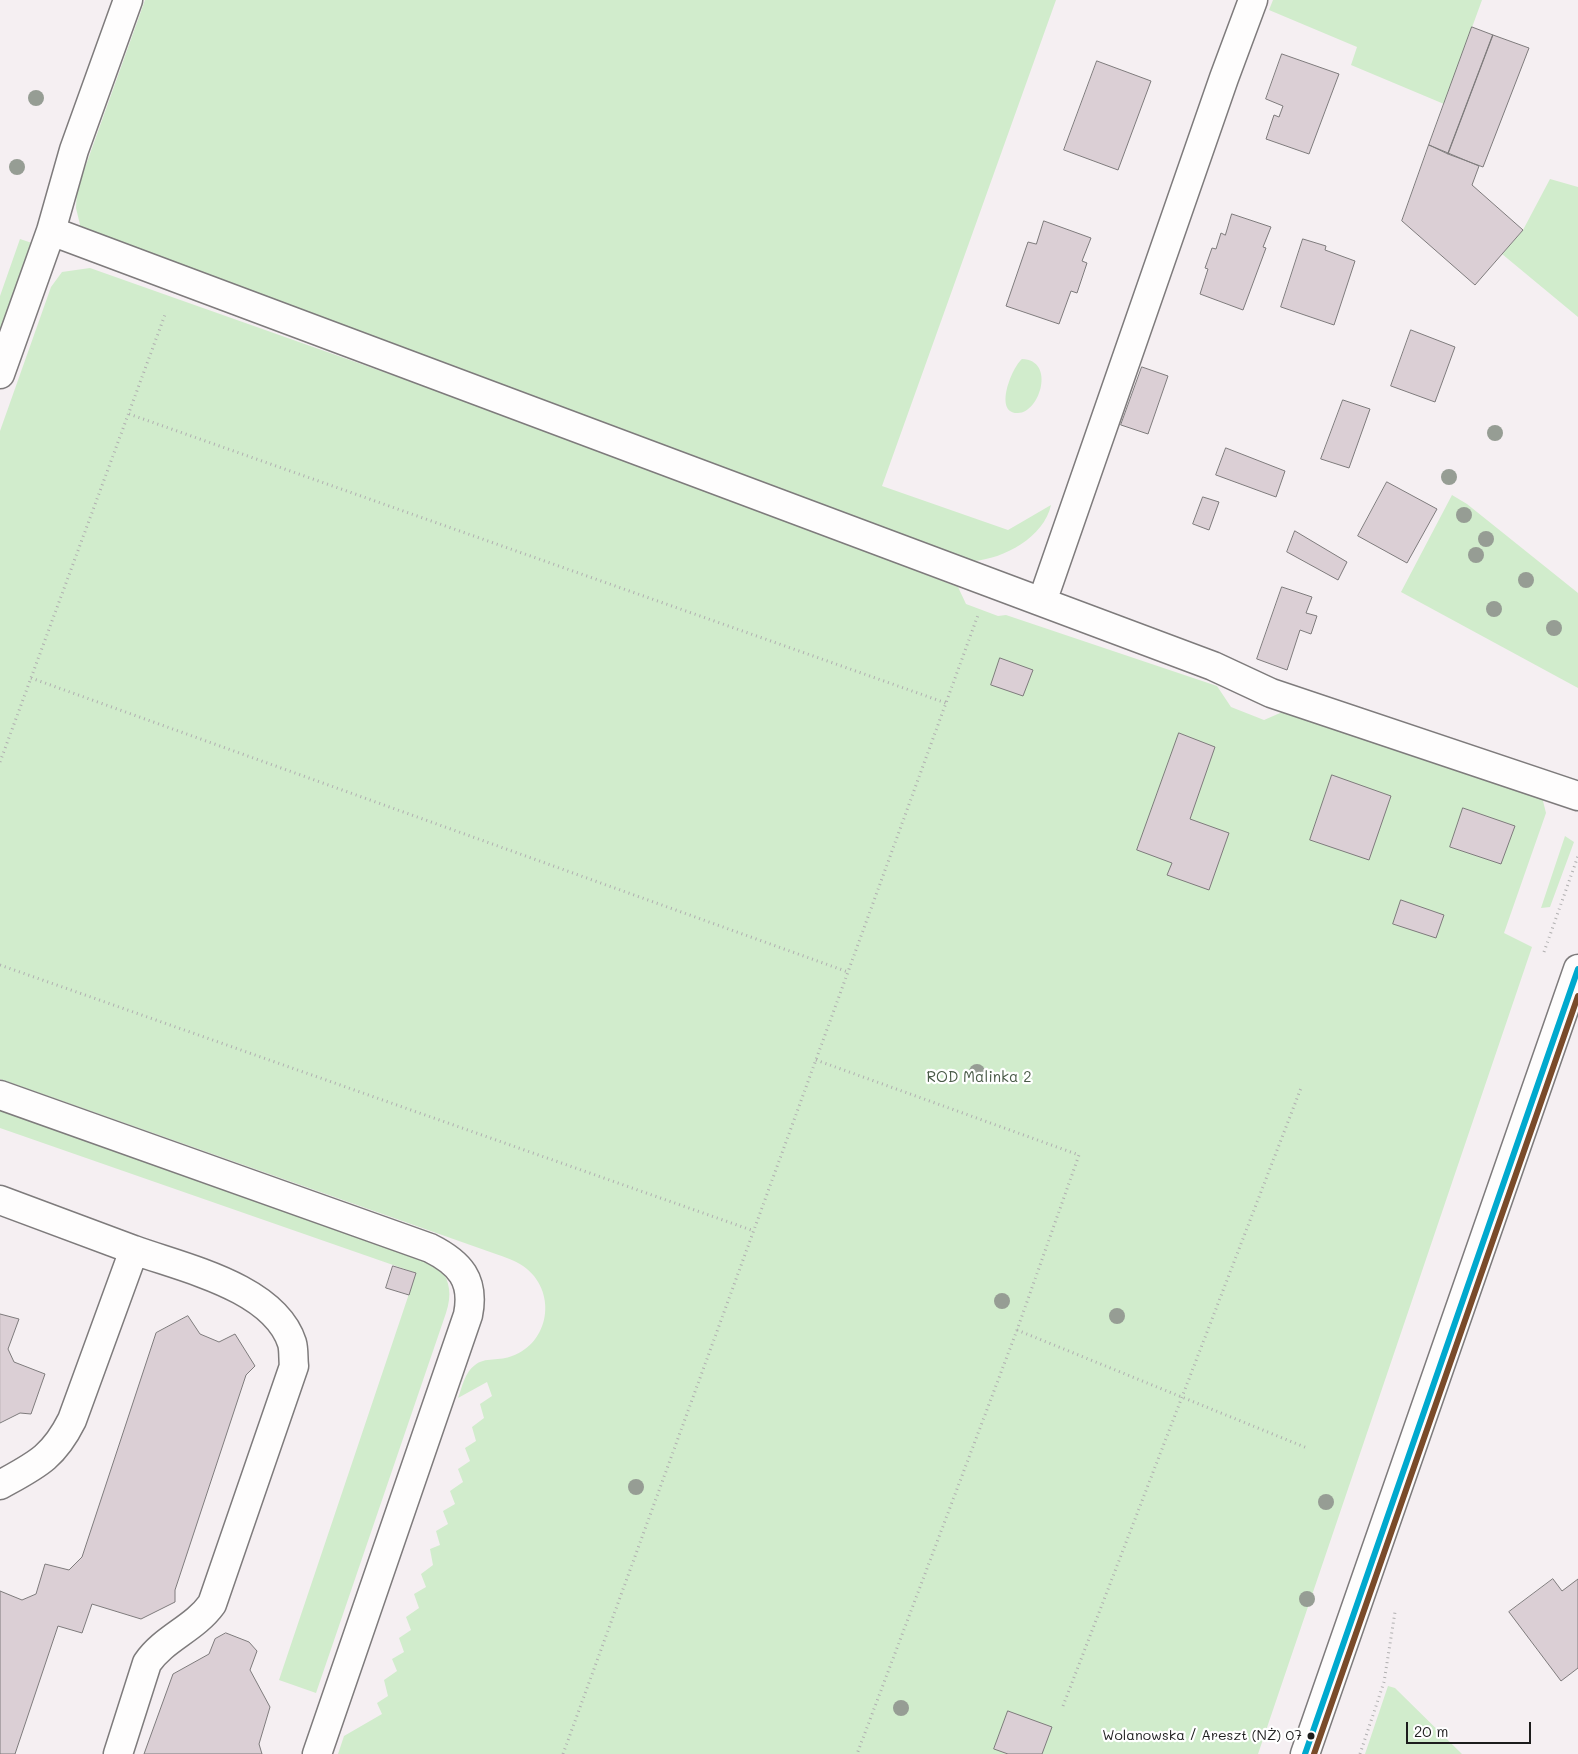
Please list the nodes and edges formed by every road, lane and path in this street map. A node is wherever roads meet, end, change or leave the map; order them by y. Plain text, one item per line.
1 (128, 0) edge
2 (1254, 0) edge
3 (51, 231) junction
4 (166, 312) dead end
5 (0, 374) edge
6 (129, 414) junction
7 (1042, 602) junction
8 (980, 610) dead end
9 (31, 678) junction
10 (946, 703) junction
11 (0, 762) edge
12 (1578, 796) edge
13 (0, 965) edge
14 (1578, 969) edge
15 (848, 972) junction
16 (816, 1060) junction
17 (1300, 1088) dead end
18 (0, 1095) edge
19 (0, 1200) edge
20 (754, 1231) junction
21 (134, 1250) junction
22 (1017, 1330) junction
23 (1182, 1396) junction
24 (1306, 1448) dead end
25 (0, 1485) edge
26 (1063, 1706) dead end
27 (118, 1754) edge
28 (317, 1754) edge
29 (563, 1754) edge
30 (856, 1754) edge
31 (1306, 1754) edge

1 - 3 street
2 - 7 street
3 - 5 street
3 - 7 street
4 - 6 path
6 - 9 path
6 - 10 path
7 - 12 street
8 - 10 path
9 - 11 path
9 - 15 path
10 - 15 path
13 - 20 path
14 - 31 street
15 - 16 path
16 - 20 path
16 - 22 path
17 - 23 path
18 - 28 street
19 - 21 street
20 - 29 path
21 - 25 street
21 - 27 street
22 - 23 path
22 - 30 path
23 - 24 path
23 - 26 path

